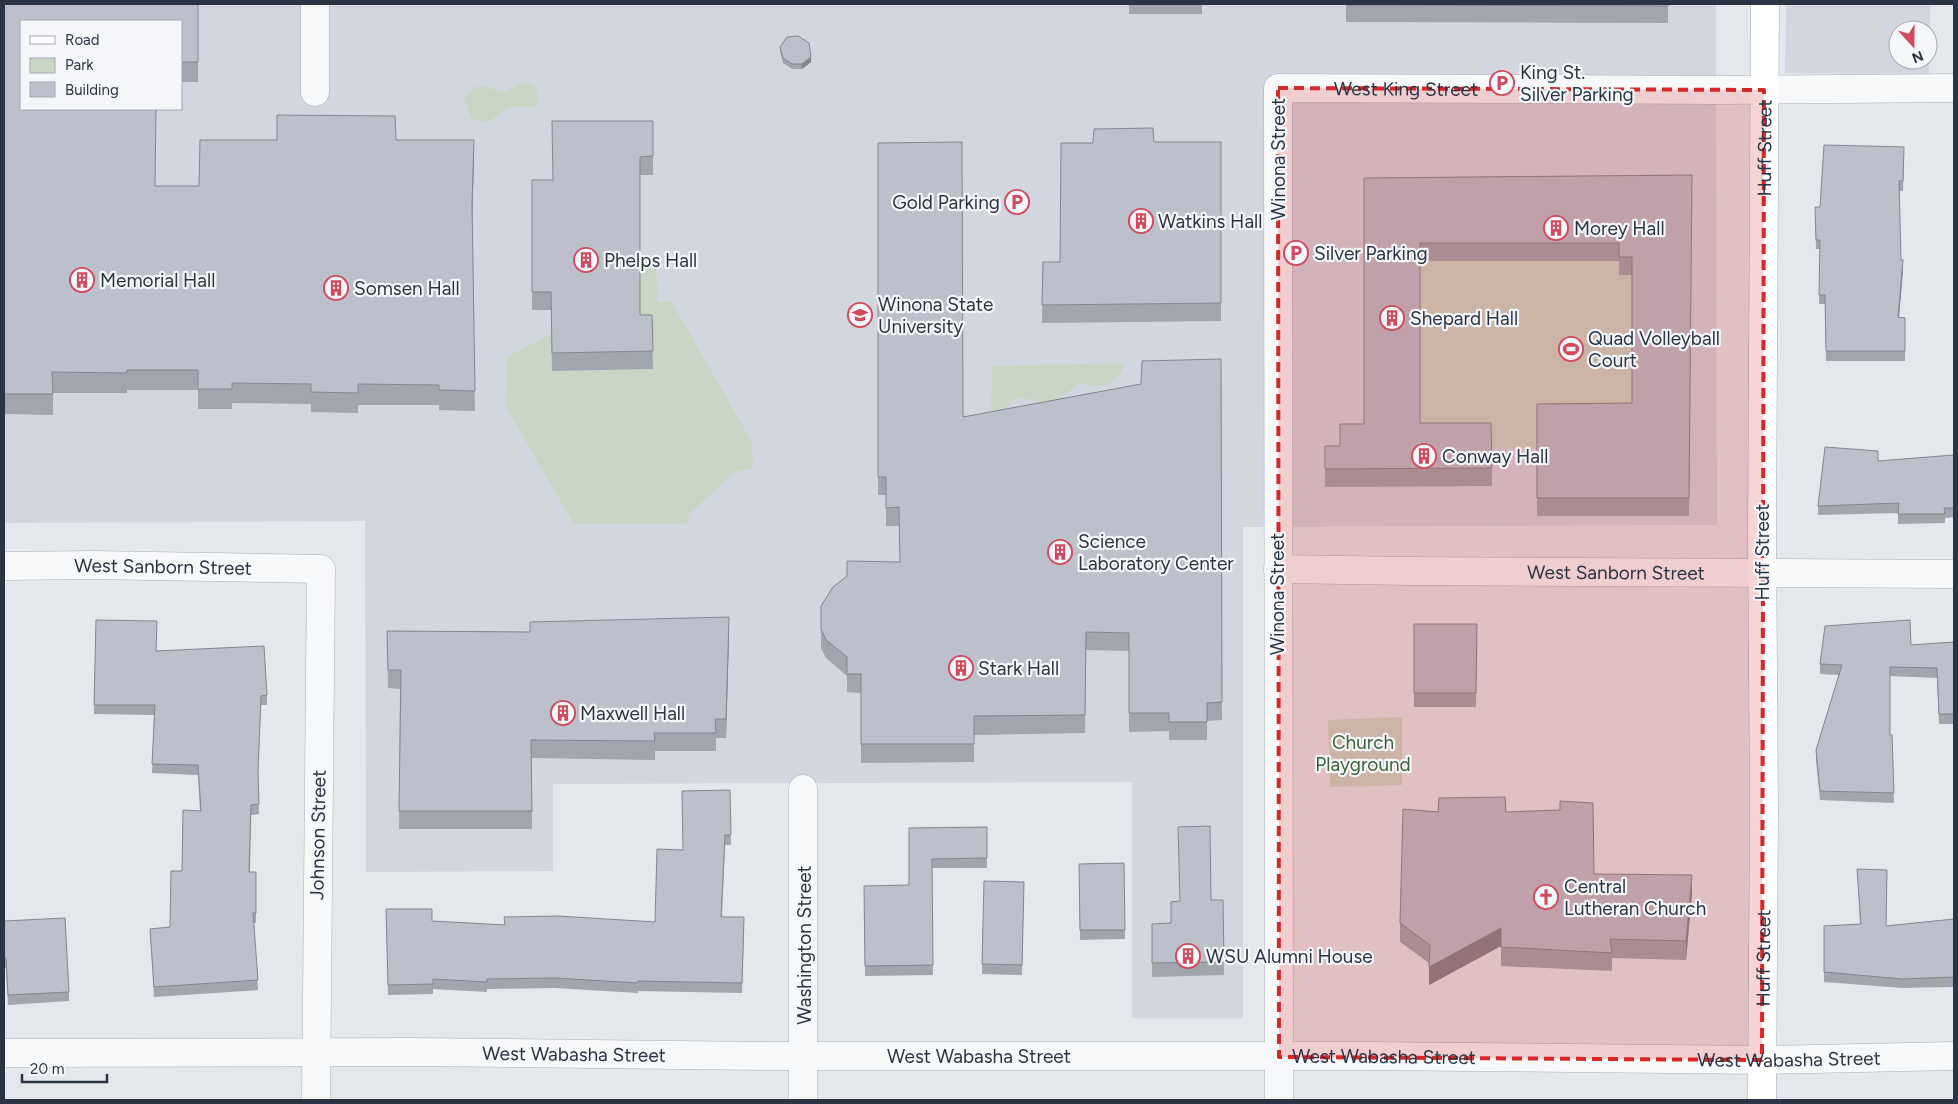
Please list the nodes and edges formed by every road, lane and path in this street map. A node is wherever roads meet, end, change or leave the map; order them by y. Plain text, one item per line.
1 (315, 4) edge
2 (1765, 4) edge
3 (1278, 88) joint
4 (1954, 88) edge
5 (1764, 90) junction
6 (314, 92) dead end
7 (4, 566) edge
8 (321, 569) joint
9 (1278, 569) junction
10 (1762, 572) junction
11 (1954, 574) edge
12 (803, 789) dead end
13 (4, 1053) edge
14 (316, 1053) junction
15 (803, 1055) junction
16 (1954, 1056) edge
17 (1279, 1057) junction
18 (1762, 1060) junction
19 (316, 1100) edge
20 (803, 1100) edge
21 (1279, 1100) edge
22 (1762, 1100) edge

1 - 6 street
2 - 5 main road, Huff Street
3 - 5 street, West King Street
3 - 9 street, Winona Street
4 - 5 street, West King Street
5 - 10 main road, Huff Street
7 - 8 street, West Sanborn Street
8 - 14 street, Johnson Street
9 - 10 street, West Sanborn Street
9 - 17 street, Winona Street
10 - 11 street, West Sanborn Street
10 - 18 main road, Huff Street
12 - 15 street, Washington Street
13 - 14 street, West Wabasha Street
14 - 15 street, West Wabasha Street
14 - 19 street, Johnson Street
15 - 17 street, West Wabasha Street
15 - 20 street, Washington Street
16 - 18 street, West Wabasha Street
17 - 18 street, West Wabasha Street
17 - 21 street, Winona Street
18 - 22 main road, Huff Street

